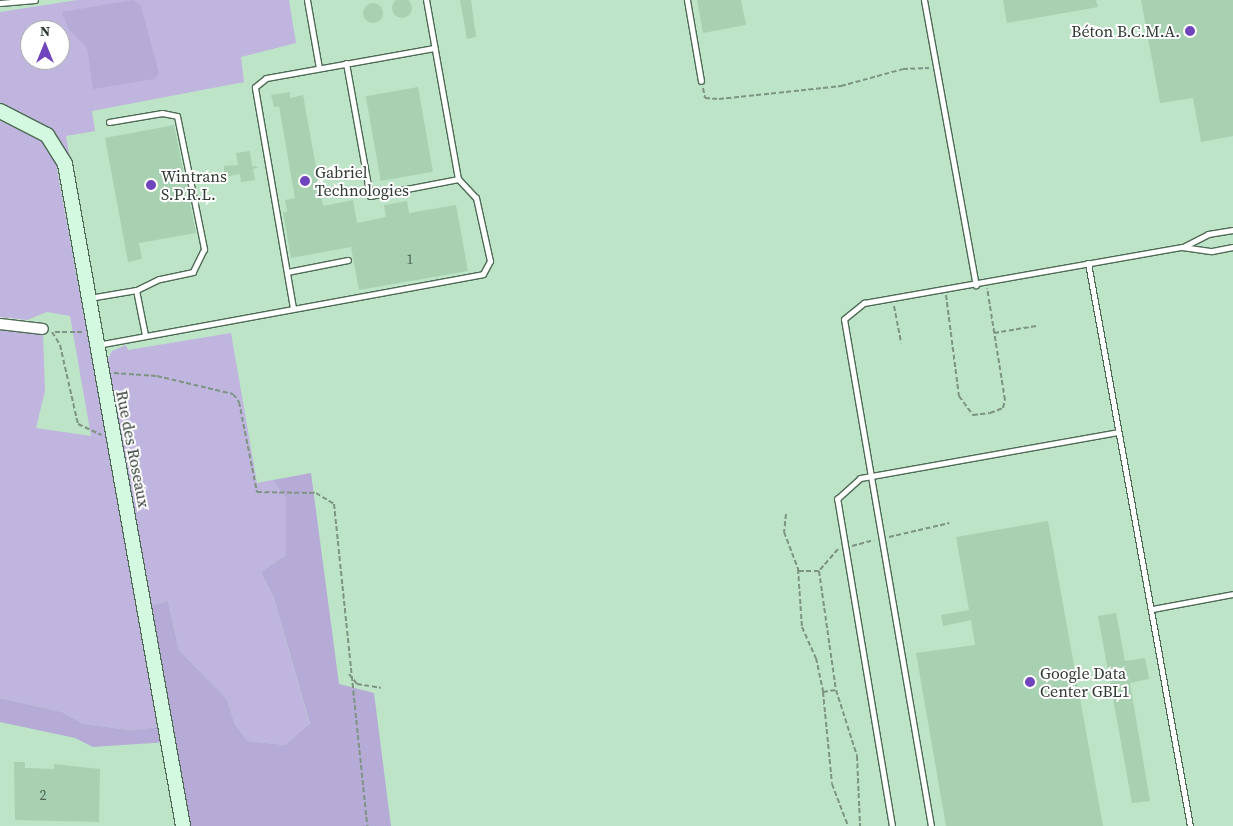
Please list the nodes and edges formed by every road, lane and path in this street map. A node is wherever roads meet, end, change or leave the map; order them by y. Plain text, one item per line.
1 (35, 0) edge
2 (307, 0) edge
3 (426, 0) edge
4 (687, 0) edge
5 (924, 0) edge
6 (1, 3) edge
7 (434, 48) junction
8 (346, 63) junction
9 (319, 68) junction
10 (937, 69) junction
11 (701, 80) joint
12 (0, 111) edge
13 (109, 122) dead end
14 (458, 179) junction
15 (1233, 230) edge
16 (1182, 247) junction
17 (1233, 247) edge
18 (348, 260) dead end
19 (1088, 264) junction
20 (287, 272) junction
21 (986, 283) junction
22 (976, 285) junction
23 (136, 290) junction
24 (945, 290) junction
25 (89, 298) junction
26 (893, 298) junction
27 (293, 308) junction
28 (0, 324) edge
29 (94, 326) junction
30 (1036, 326) dead end
31 (43, 329) joint
32 (55, 332) junction
33 (994, 333) junction
34 (145, 335) junction
35 (901, 343) dead end
36 (97, 345) junction
37 (101, 372) junction
38 (1118, 432) junction
39 (114, 436) junction
40 (868, 476) junction
41 (786, 514) dead end
42 (799, 571) junction
43 (819, 571) dead end
44 (1233, 594) edge
45 (1152, 609) junction
46 (349, 674) junction
47 (381, 688) dead end
48 (836, 690) dead end
49 (823, 692) junction
50 (183, 826) edge
51 (367, 826) edge
52 (848, 826) edge
53 (892, 826) edge
54 (931, 826) edge
55 (1190, 826) edge

1 - 6 lane
2 - 9 lane
3 - 7 lane
4 - 11 lane
5 - 10 lane
7 - 8 lane
7 - 14 lane
8 - 9 lane
8 - 14 lane
9 - 20 lane
10 - 11 path
10 - 22 lane
12 - 25 street, Rue des Roseaux
13 - 23 lane
14 - 27 lane
15 - 16 lane
16 - 17 lane
16 - 19 lane
18 - 20 lane
19 - 21 lane
19 - 38 lane
20 - 27 lane
21 - 22 lane
21 - 33 path
22 - 24 lane
23 - 25 lane
23 - 34 lane
24 - 26 lane
24 - 33 path
25 - 29 street, Rue des Roseaux
26 - 35 path
26 - 40 lane
27 - 34 lane
28 - 31 street
29 - 32 path
29 - 36 street, Rue des Roseaux
30 - 33 path
31 - 32 path
32 - 39 path
34 - 36 lane
36 - 37 street, Rue des Roseaux
37 - 39 street, Rue des Roseaux
37 - 46 path
38 - 40 lane
38 - 45 lane
39 - 50 street, Rue des Roseaux
40 - 53 lane
40 - 54 lane
41 - 42 path
42 - 43 path
42 - 49 path
44 - 45 lane
45 - 55 lane
46 - 47 path
46 - 51 path
48 - 49 path
49 - 52 path

